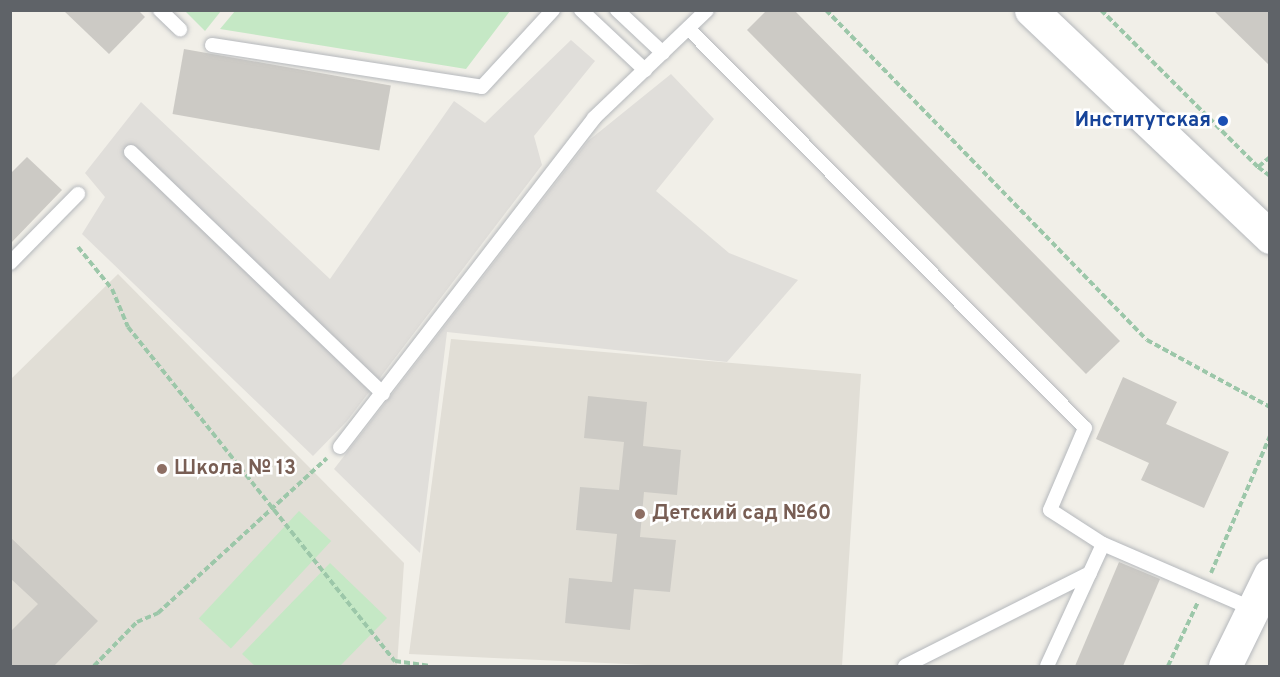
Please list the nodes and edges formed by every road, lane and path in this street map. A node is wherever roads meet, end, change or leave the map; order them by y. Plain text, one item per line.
1 (160, 10) edge
2 (553, 10) edge
3 (581, 10) edge
4 (617, 10) edge
5 (707, 10) edge
6 (826, 10) edge
7 (1031, 10) edge
8 (1101, 10) edge
9 (180, 29) dead end
10 (689, 29) junction
11 (212, 45) dead end
12 (663, 53) junction
13 (645, 70) junction
14 (131, 152) dead end
15 (1269, 157) edge
16 (1258, 167) junction
17 (1269, 176) edge
18 (78, 194) dead end
19 (1269, 237) edge
20 (78, 247) dead end
21 (10, 263) edge
22 (383, 394) junction
23 (1269, 407) edge
24 (1269, 436) edge
25 (340, 447) joint
26 (273, 507) junction
27 (1103, 544) junction
28 (1090, 573) junction
29 (1269, 574) edge
30 (1205, 588) junction
31 (1253, 609) junction
32 (94, 666) edge
33 (429, 666) edge
34 (905, 666) edge
35 (1047, 666) edge
36 (1168, 666) edge
37 (1225, 666) edge

1 - 9 lane
2 - 11 lane
3 - 13 lane
4 - 12 lane
5 - 10 lane
6 - 23 path
7 - 19 street
8 - 16 path
10 - 12 lane
10 - 27 lane
12 - 13 lane
13 - 22 lane
14 - 22 lane
15 - 16 path
16 - 17 path
18 - 21 lane
20 - 26 path
22 - 25 lane
24 - 30 path
25 - 26 path
26 - 32 path
26 - 33 path
27 - 28 lane
27 - 30 lane
28 - 34 lane
28 - 35 lane
29 - 31 street
30 - 31 lane
30 - 36 path
31 - 37 street

